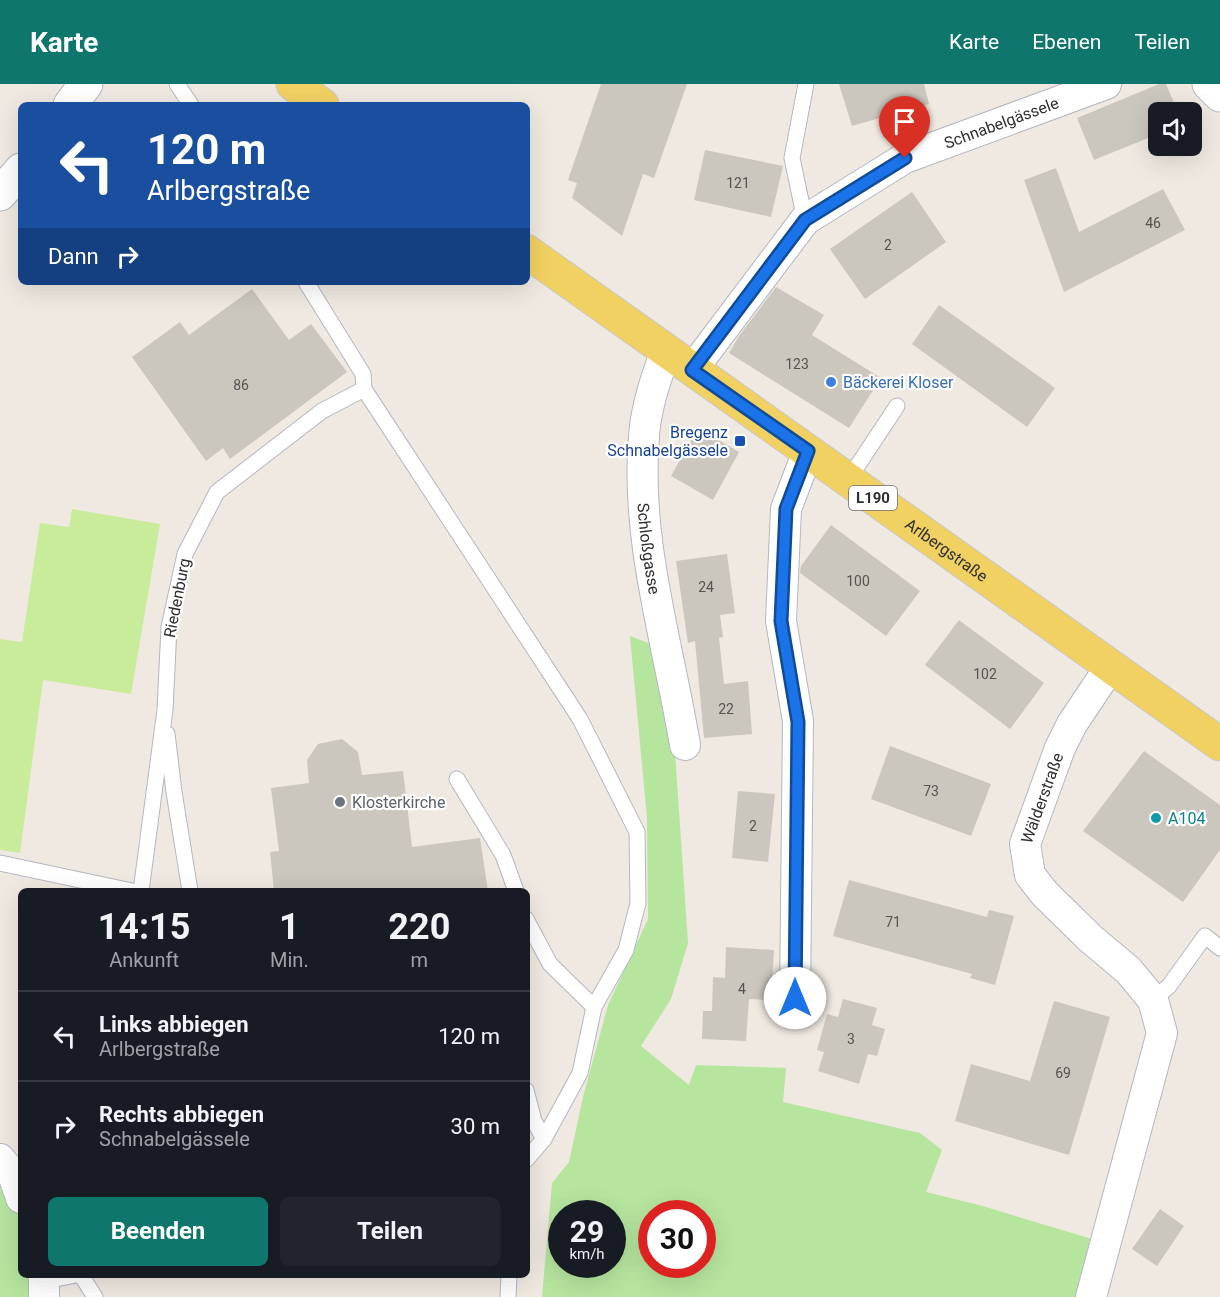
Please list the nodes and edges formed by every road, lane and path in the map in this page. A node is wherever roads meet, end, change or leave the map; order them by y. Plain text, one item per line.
1 (86, 84) edge
2 (177, 84) edge
3 (293, 84) edge
4 (806, 84) edge
5 (1209, 84) edge
6 (1102, 85) edge
7 (1220, 95) edge
8 (72, 102) edge
9 (189, 102) edge
10 (318, 102) edge
11 (18, 173) edge
12 (0, 194) edge
13 (805, 220) junction
14 (530, 254) edge
15 (308, 285) edge
16 (679, 361) junction
17 (364, 389) junction
18 (897, 406) dead end
19 (808, 451) junction
20 (848, 480) junction
21 (1110, 667) junction
22 (165, 710) junction
23 (1220, 744) edge
24 (685, 745) dead end
25 (457, 779) dead end
26 (0, 863) edge
27 (118, 888) edge
28 (141, 888) edge
29 (190, 888) edge
30 (515, 888) edge
31 (530, 926) edge
32 (1220, 948) edge
33 (795, 998) dead end
34 (1153, 1000) junction
35 (594, 1007) junction
36 (530, 1106) edge
37 (544, 1138) junction
38 (530, 1155) edge
39 (0, 1159) edge
40 (18, 1189) edge
41 (65, 1278) edge
42 (83, 1278) edge
43 (509, 1278) edge
44 (44, 1284) edge
45 (95, 1297) edge
46 (508, 1297) edge
47 (1091, 1297) edge

1 - 8 street
2 - 9 lane
3 - 10 main road
4 - 13 lane
5 - 7 street
6 - 13 street, Schnabelgässele
11 - 12 street
13 - 16 street, Schnabelgässele
14 - 16 main road, Arlbergstraße / L190
15 - 17 lane
16 - 19 main road, Arlbergstraße / L190
16 - 24 street, Schloßgasse
17 - 22 lane, Riedenburg
17 - 35 lane
18 - 20 lane
19 - 20 main road, Arlbergstraße / L190
19 - 33 street
20 - 21 main road, Arlbergstraße / L190
21 - 23 main road, Arlbergstraße / L190
21 - 34 street, Wälderstraße
22 - 28 lane, Riedenburg
22 - 29 lane
25 - 30 lane
26 - 27 lane
31 - 35 lane
32 - 34 lane
34 - 47 street, Wälderstraße
35 - 37 lane
36 - 37 lane
37 - 38 lane
39 - 40 street
41 - 44 lane
42 - 45 lane
43 - 46 lane

